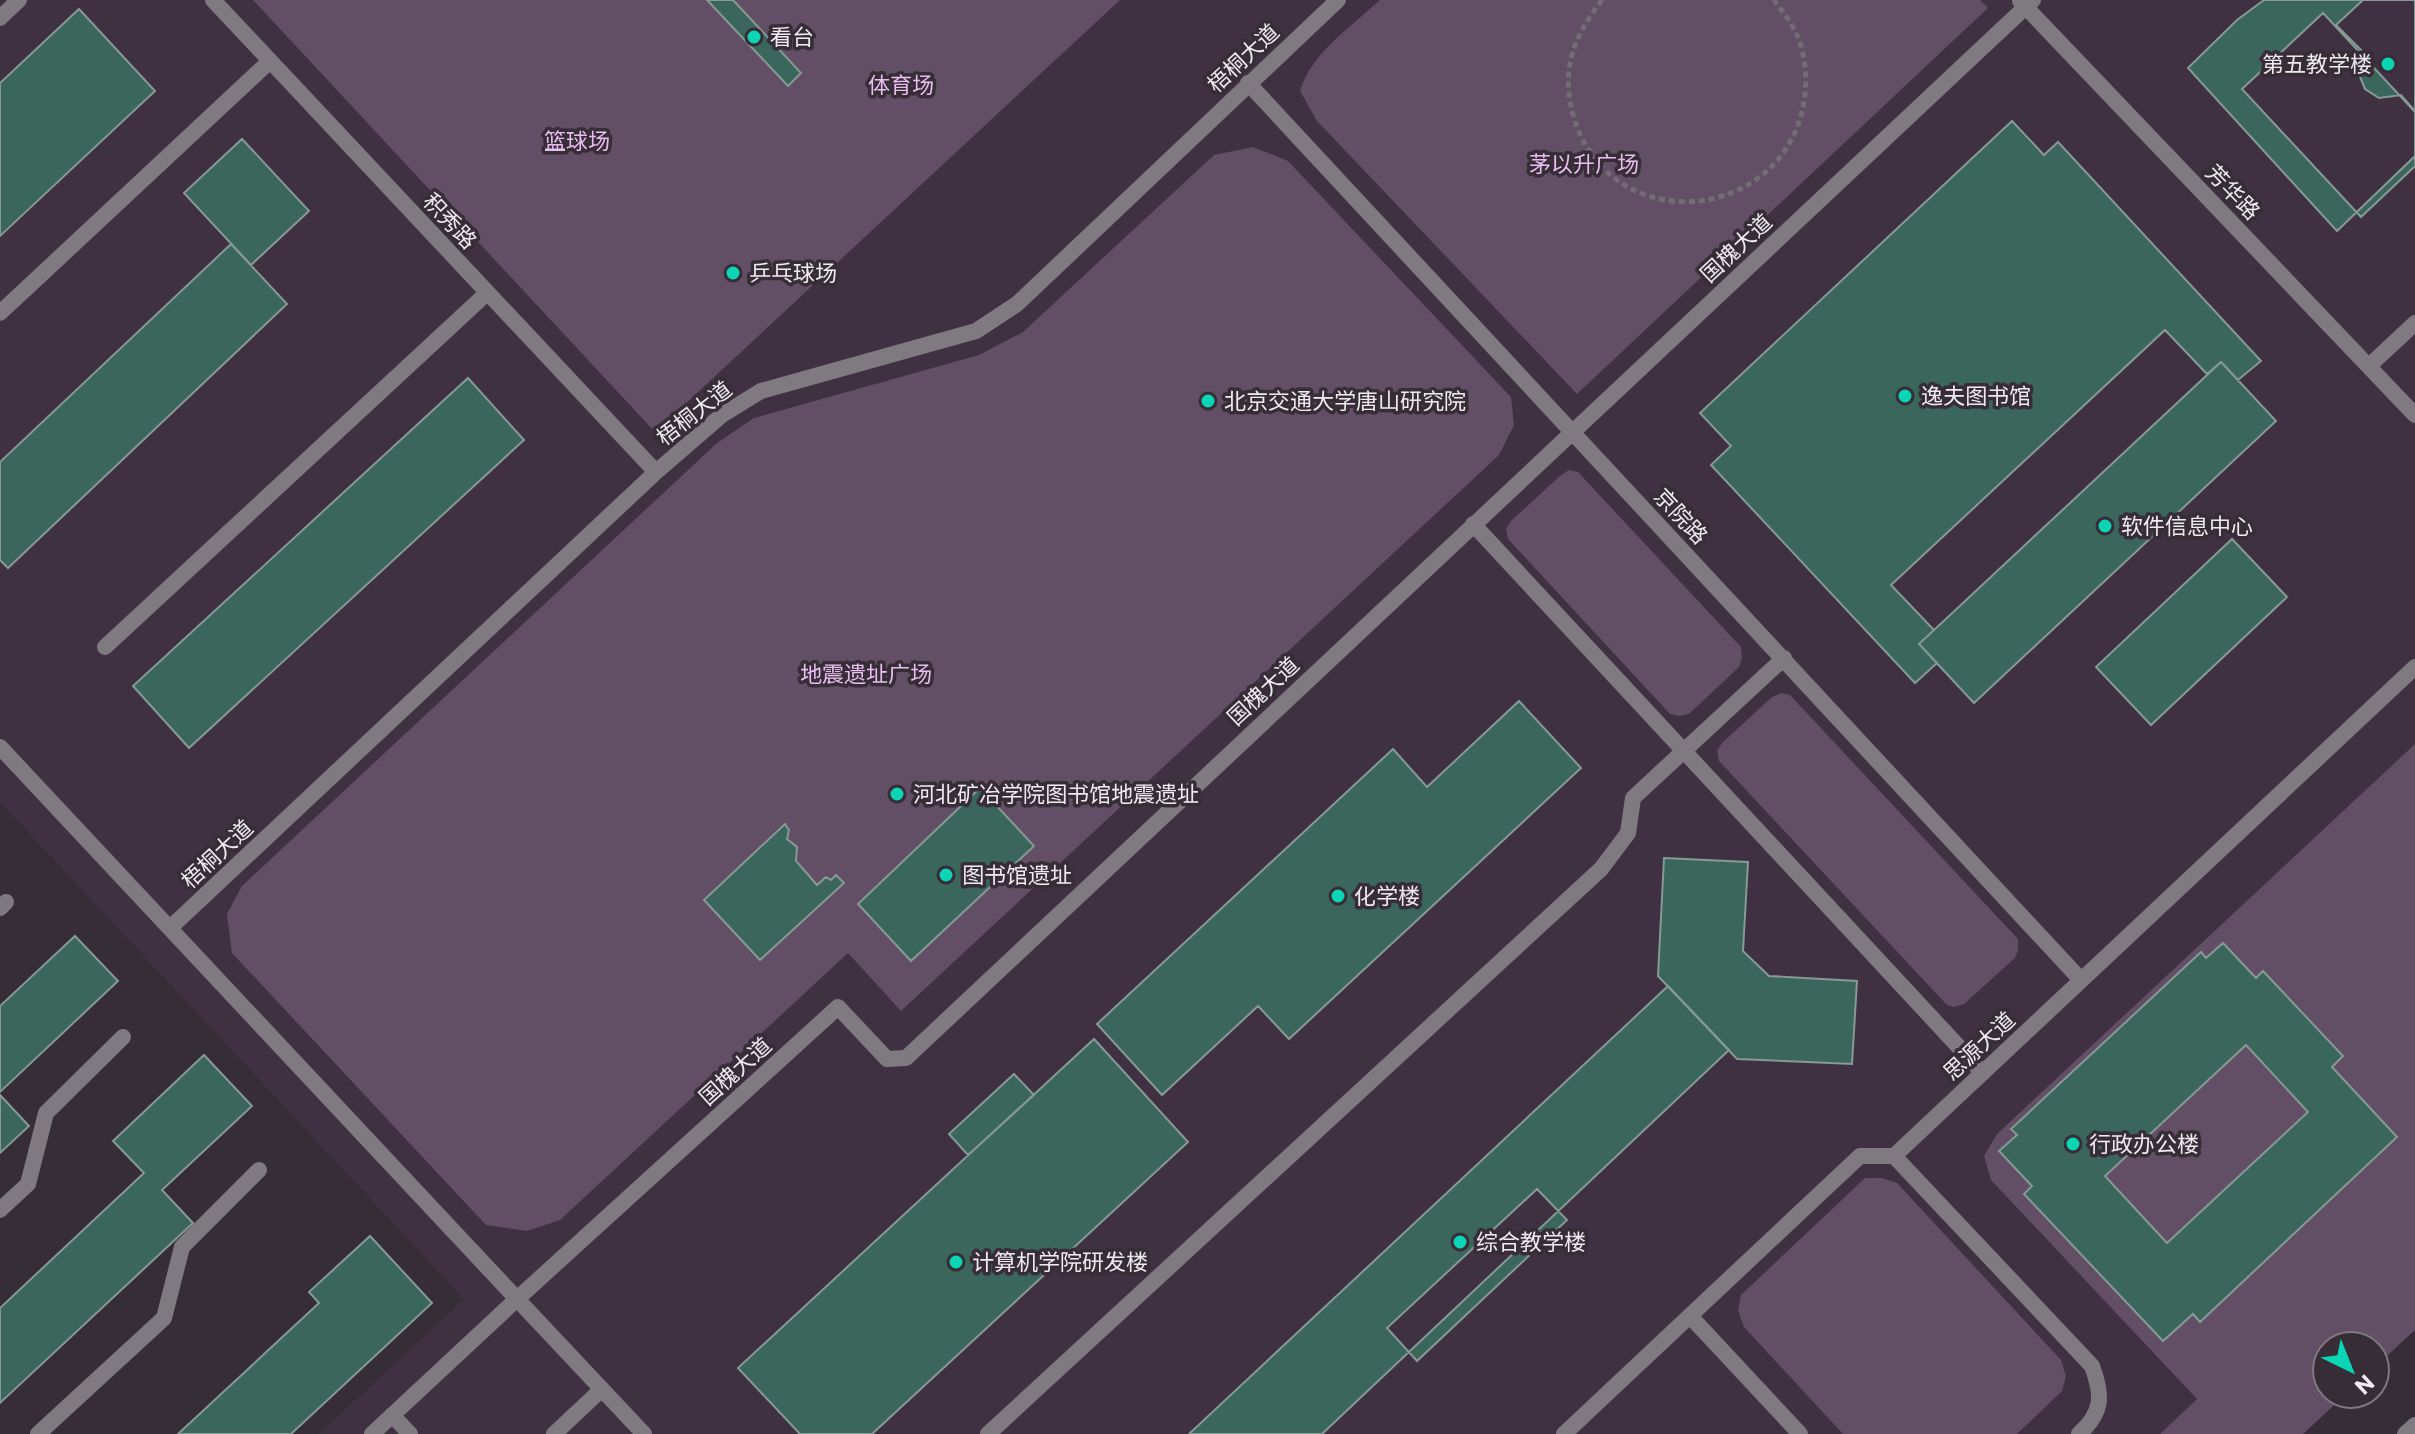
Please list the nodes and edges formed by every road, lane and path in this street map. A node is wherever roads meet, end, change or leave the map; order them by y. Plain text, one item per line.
1 (19, 0) edge
2 (213, 0) edge
3 (1338, 0) edge
4 (1602, 0) edge
5 (1774, 0) edge
6 (2026, 2) edge
7 (0, 18) edge
8 (270, 61) junction
9 (1248, 83) junction
10 (487, 293) junction
11 (0, 313) edge
12 (2415, 323) edge
13 (2369, 366) junction
14 (2415, 415) edge
15 (1573, 431) junction
16 (656, 472) junction
17 (1473, 524) junction
18 (105, 647) dead end
19 (1784, 658) junction
20 (2415, 667) edge
21 (0, 747) edge
22 (1685, 750) junction
23 (170, 928) junction
24 (2081, 980) junction
25 (123, 1037) dead end
26 (1983, 1073) junction
27 (1894, 1156) junction
28 (259, 1170) dead end
29 (0, 1210) edge
30 (517, 1299) junction
31 (1690, 1316) junction
32 (602, 1389) junction
33 (392, 1415) junction
34 (2415, 1425) edge
35 (38, 1434) edge
36 (372, 1434) edge
37 (410, 1434) edge
38 (554, 1434) edge
39 (644, 1434) edge
40 (988, 1434) edge
41 (1564, 1434) edge
42 (1800, 1434) edge
43 (2079, 1434) edge
44 (2405, 1434) edge

1 - 7 street
2 - 8 street, 积秀路
3 - 9 street, 梧桐大道
4 - 5 path
6 - 13 street, 芳华路
6 - 15 street, 国槐大道
8 - 10 street, 积秀路
8 - 11 street
9 - 15 street, 京院路
9 - 16 street, 梧桐大道
10 - 16 street, 积秀路
10 - 18 street
12 - 13 street
13 - 14 street, 芳华路
15 - 17 street, 国槐大道
15 - 19 street, 京院路
16 - 23 street, 梧桐大道
17 - 22 street
17 - 30 street, 国槐大道
19 - 22 street
19 - 24 street, 京院路
20 - 24 street, 思源大道
21 - 23 street
22 - 26 street
22 - 40 street
23 - 30 street
24 - 26 street, 思源大道
25 - 29 street
26 - 27 street, 思源大道
27 - 31 street
27 - 43 street
28 - 35 street
30 - 32 street
30 - 33 street
31 - 41 street
31 - 42 street
32 - 38 street
32 - 39 street
33 - 36 street
33 - 37 street
34 - 44 street

